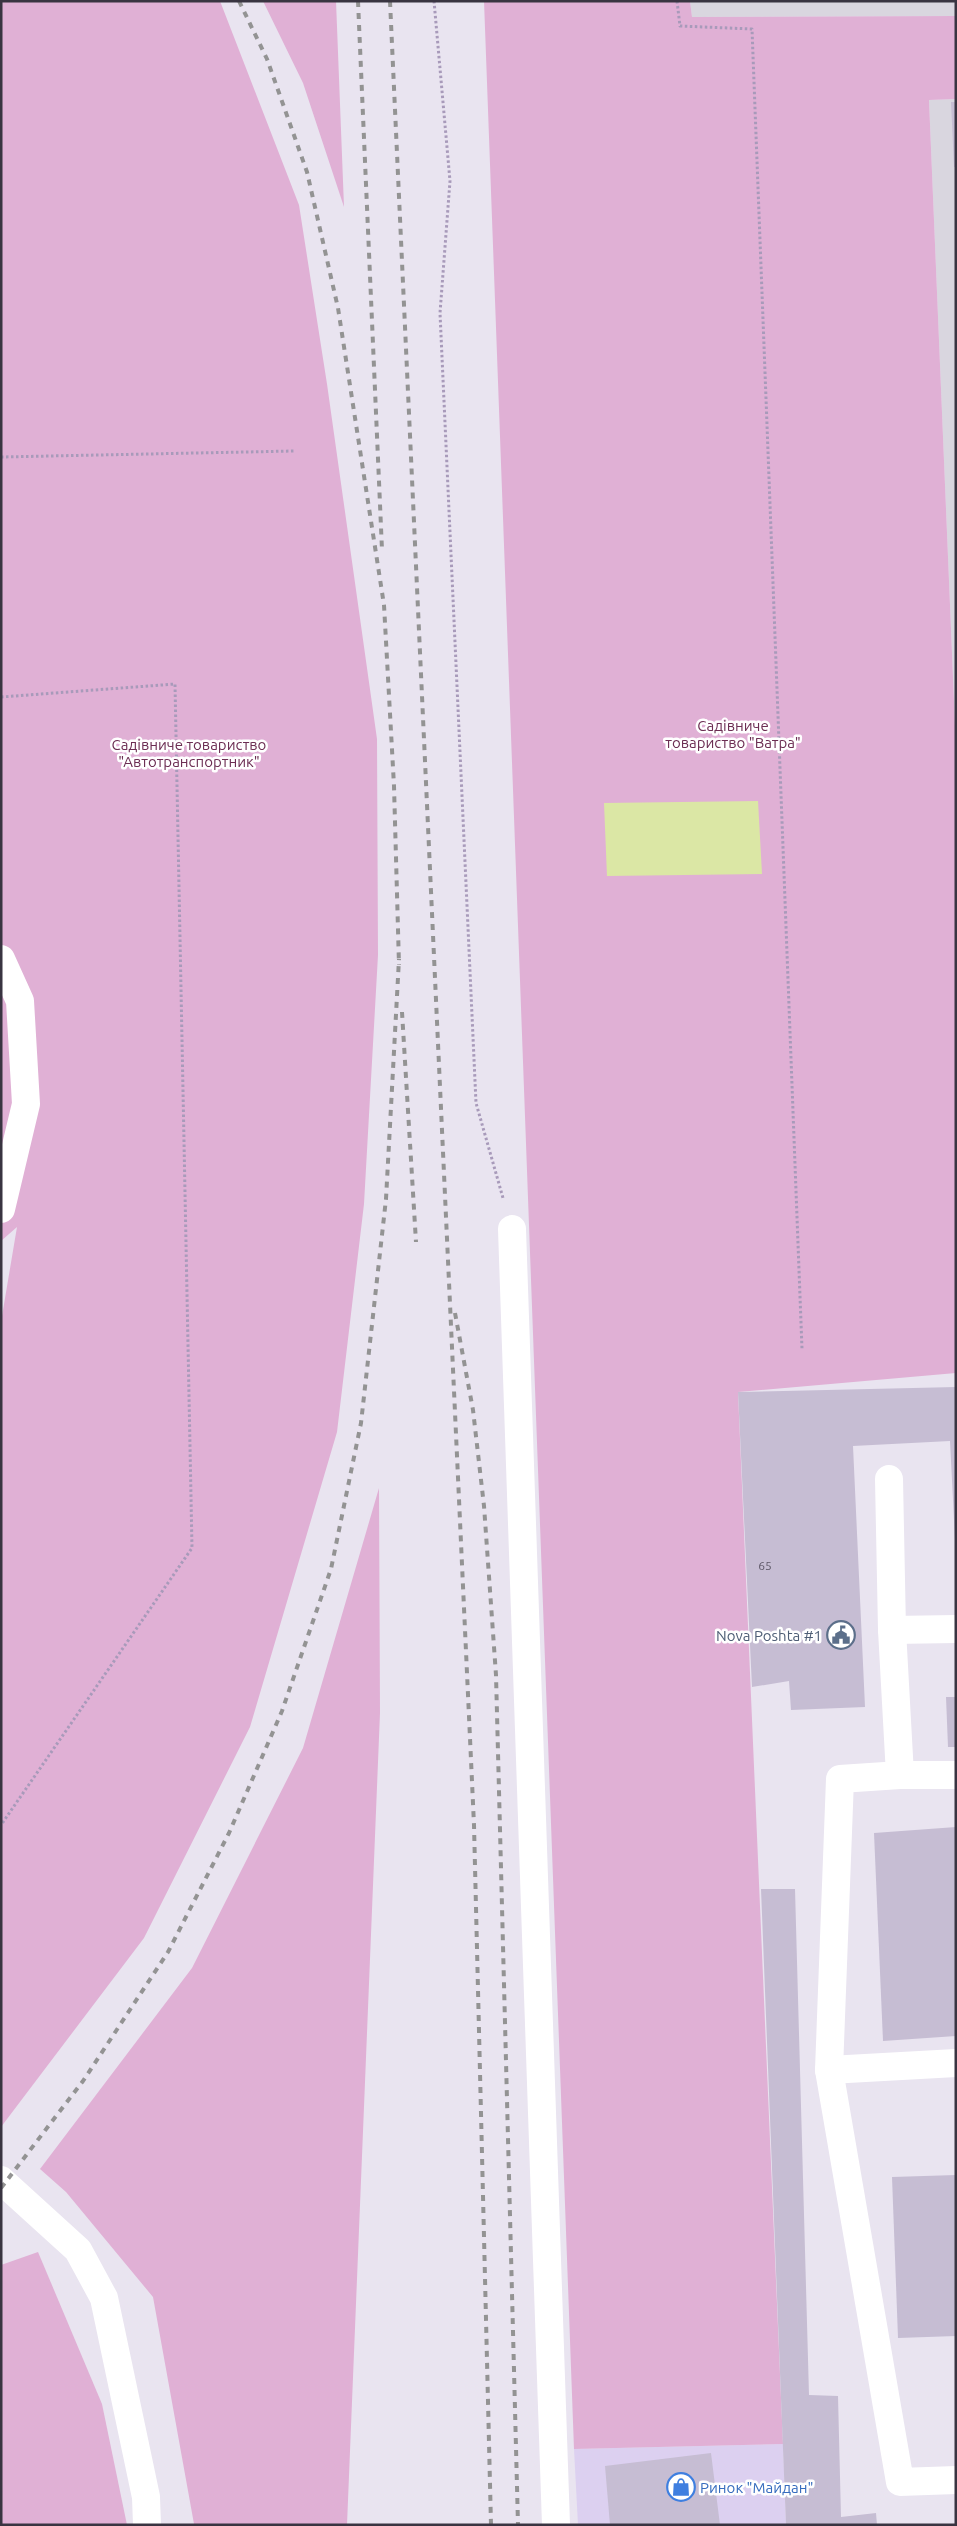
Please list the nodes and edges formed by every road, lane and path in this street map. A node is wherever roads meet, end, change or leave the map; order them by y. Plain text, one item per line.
1 (434, 1) edge
2 (677, 1) edge
3 (294, 451) dead end
4 (1, 456) edge
5 (1, 697) edge
6 (1, 959) edge
7 (1, 1209) edge
8 (512, 1229) joint
9 (802, 1349) dead end
10 (889, 1479) dead end
11 (956, 1629) edge
12 (892, 1630) junction
13 (900, 1775) junction
14 (956, 1775) edge
15 (1, 1825) edge
16 (956, 2063) edge
17 (829, 2070) junction
18 (1, 2180) edge
19 (956, 2480) edge
20 (147, 2525) edge
21 (556, 2525) edge

1 - 8 path
2 - 9 path
3 - 4 path
5 - 15 path
6 - 7 lane
8 - 21 lane
10 - 12 lane
11 - 12 lane
12 - 13 lane
13 - 14 lane
13 - 17 lane
16 - 17 lane
17 - 19 lane
18 - 20 lane

